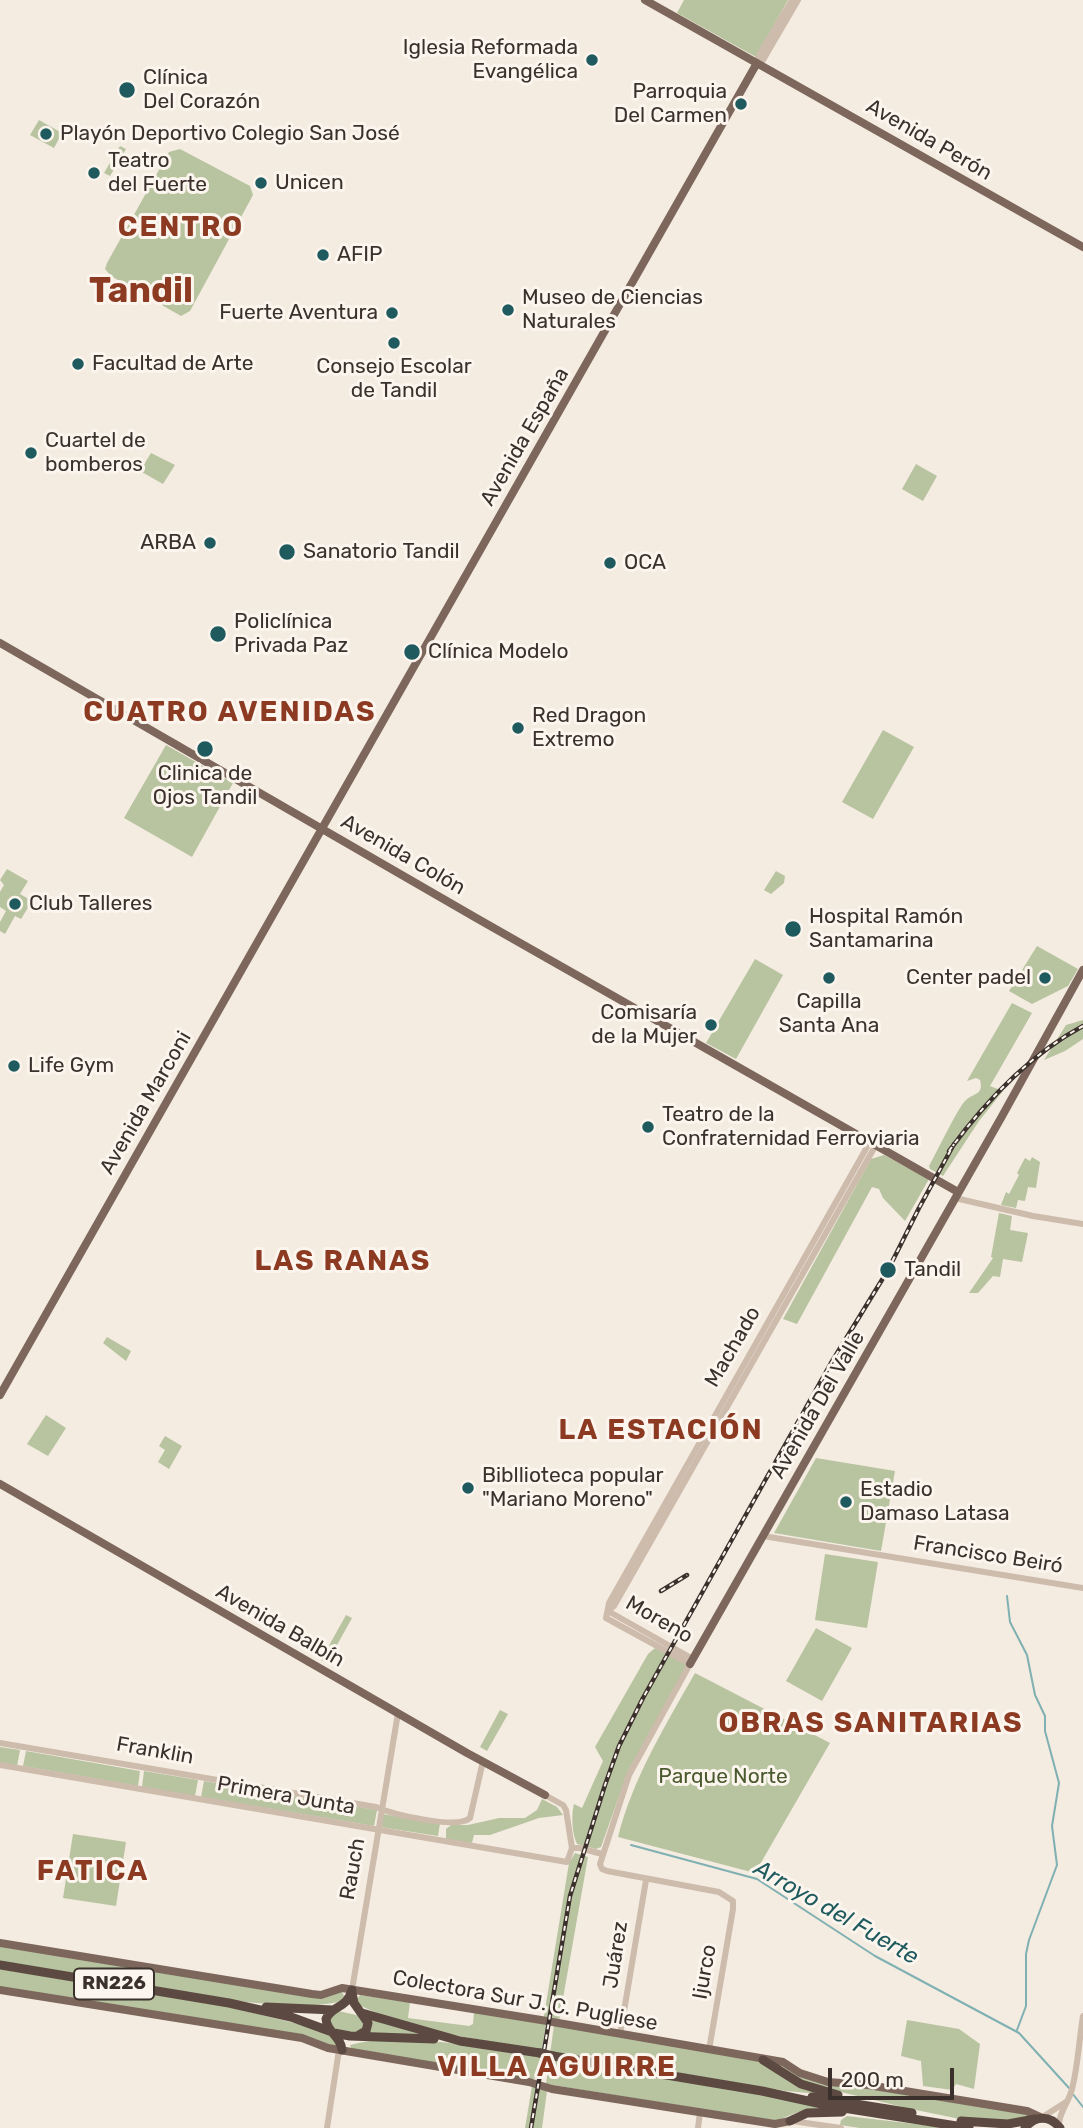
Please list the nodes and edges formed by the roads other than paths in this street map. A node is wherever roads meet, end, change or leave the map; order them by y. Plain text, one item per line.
1 (645, 0) edge
2 (792, 0) edge
3 (798, 0) edge
4 (757, 63) junction
5 (1083, 247) edge
6 (0, 643) edge
7 (322, 828) junction
8 (1083, 970) edge
9 (874, 1143) junction
10 (957, 1195) junction
11 (1083, 1224) edge
12 (0, 1395) edge
13 (0, 1484) edge
14 (763, 1536) junction
15 (1083, 1588) edge
16 (607, 1614) joint
17 (691, 1661) junction
18 (398, 1713) junction
19 (0, 1743) edge
20 (483, 1761) junction
21 (0, 1765) edge
22 (545, 1795) joint
23 (382, 1809) junction
24 (378, 1830) junction
25 (574, 1848) junction
26 (602, 1854) junction
27 (646, 1880) junction
28 (0, 1943) edge
29 (0, 1965) edge
30 (0, 1990) edge
31 (352, 1990) junction
32 (229, 2003) junction
33 (334, 2010) junction
34 (362, 2013) junction
35 (1083, 2016) edge
36 (333, 2032) junction
37 (620, 2035) junction
38 (357, 2036) junction
39 (460, 2041) junction
40 (341, 2050) junction
41 (709, 2050) junction
42 (763, 2060) junction
43 (1070, 2098) junction
44 (876, 2110) junction
45 (700, 2112) junction
46 (1039, 2118) junction
47 (790, 2121) junction
48 (1060, 2127) edge
49 (327, 2128) edge
50 (698, 2128) edge
51 (841, 2128) edge
52 (969, 2128) edge
53 (1025, 2128) edge

1 - 4 main road, Avenida Perón
2 - 4 street
3 - 4 street
4 - 5 main road, Avenida Perón
4 - 7 main road, Avenida España
6 - 7 main road, Avenida Colón
7 - 9 main road, Avenida Colón
7 - 12 main road, Avenida Marconi
8 - 10 main road, Avenida Del Valle
9 - 10 main road, Avenida Colón
9 - 16 street, Machado
10 - 11 street
10 - 14 main road, Avenida Del Valle
13 - 18 main road, Avenida Balbín
14 - 15 street, Francisco Beiró
14 - 17 main road, Avenida Del Valle
16 - 17 street, Moreno
17 - 26 street, Avenida Del Valle
18 - 20 main road, Avenida Balbín
18 - 23 street, Rauch
19 - 23 street, Franklin
20 - 22 main road, Avenida Balbín
20 - 23 street, Franklin
21 - 24 street, Primera Junta
22 - 25 street
23 - 24 street, Rauch
24 - 25 street, Primera Junta
24 - 31 street, Rauch
25 - 26 street
26 - 27 street, Avenida Del Valle
27 - 37 street, Juárez
27 - 41 street, Ijurco
28 - 31 main road, Colectora Sur J. C. Pugliese
29 - 32 highway, RN226
30 - 40 main road
31 - 33 highway
31 - 34 highway
31 - 37 main road, Colectora Sur J. C. Pugliese
32 - 33 highway, RN226
32 - 36 highway, RN226
33 - 34 highway, RN226
33 - 36 highway
34 - 38 highway
34 - 39 highway, RN226
35 - 43 street
36 - 38 highway, RN226
36 - 40 highway
37 - 41 main road, Colectora Sur J. C. Pugliese
38 - 39 highway, RN226
38 - 40 highway
39 - 44 highway, RN226, bridge
40 - 45 main road
40 - 49 street
41 - 42 main road, Colectora Sur J. C. Pugliese
42 - 44 highway
42 - 46 main road, Colectora Sur J. C. Pugliese
43 - 46 street
43 - 48 street
44 - 46 highway, RN226
44 - 47 highway
44 - 52 highway, RN226
45 - 47 main road
45 - 50 street
46 - 48 highway
46 - 53 highway
47 - 51 street

